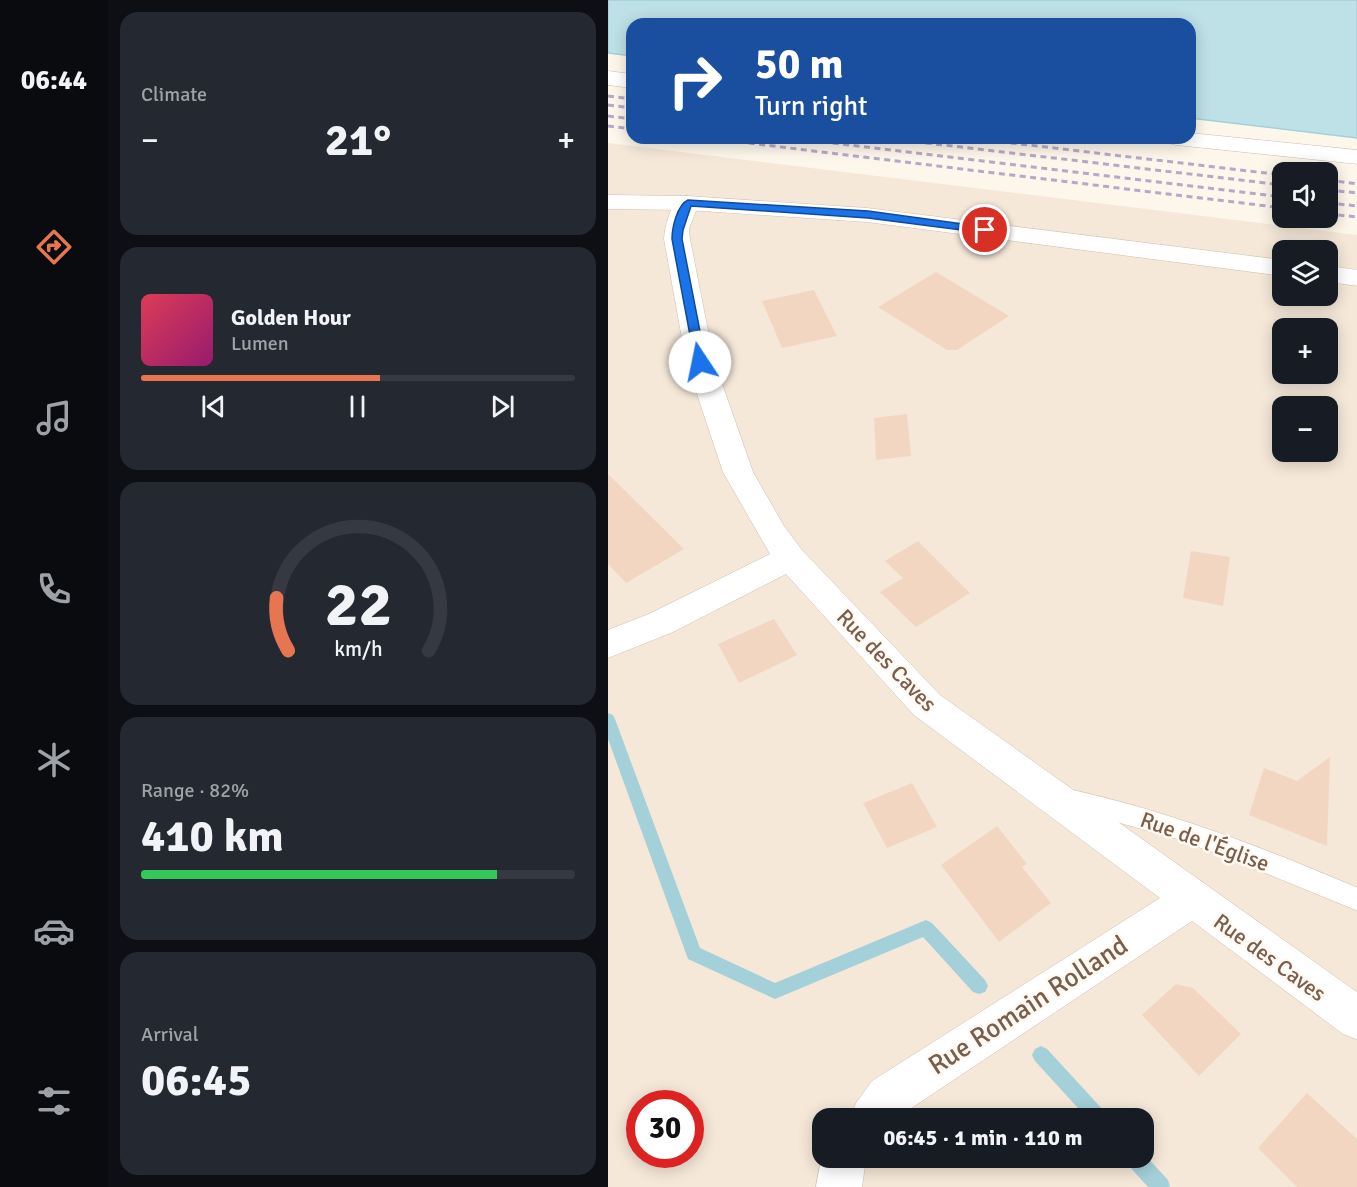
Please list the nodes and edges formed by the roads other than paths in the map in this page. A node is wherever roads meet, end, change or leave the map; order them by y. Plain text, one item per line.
1 (608, 78) edge
2 (626, 80) edge
3 (1196, 140) edge
4 (1358, 157) edge
5 (608, 202) edge
6 (688, 203) junction
7 (1272, 267) edge
8 (1338, 275) edge
9 (1358, 278) edge
10 (790, 558) junction
11 (608, 644) edge
12 (1048, 795) junction
13 (1192, 899) junction
14 (1358, 900) edge
15 (1358, 1019) edge
16 (880, 1108) edge
17 (842, 1168) edge
18 (839, 1187) edge

1 - 2 street
3 - 4 street
5 - 6 street
6 - 7 street
6 - 10 street, Rue des Caves
8 - 9 street
10 - 11 street
10 - 12 street, Rue des Caves
12 - 13 street, Rue des Caves
12 - 14 lane, Rue de l'Église
13 - 15 street, Rue des Caves
13 - 16 street, Rue Romain Rolland
17 - 18 street

